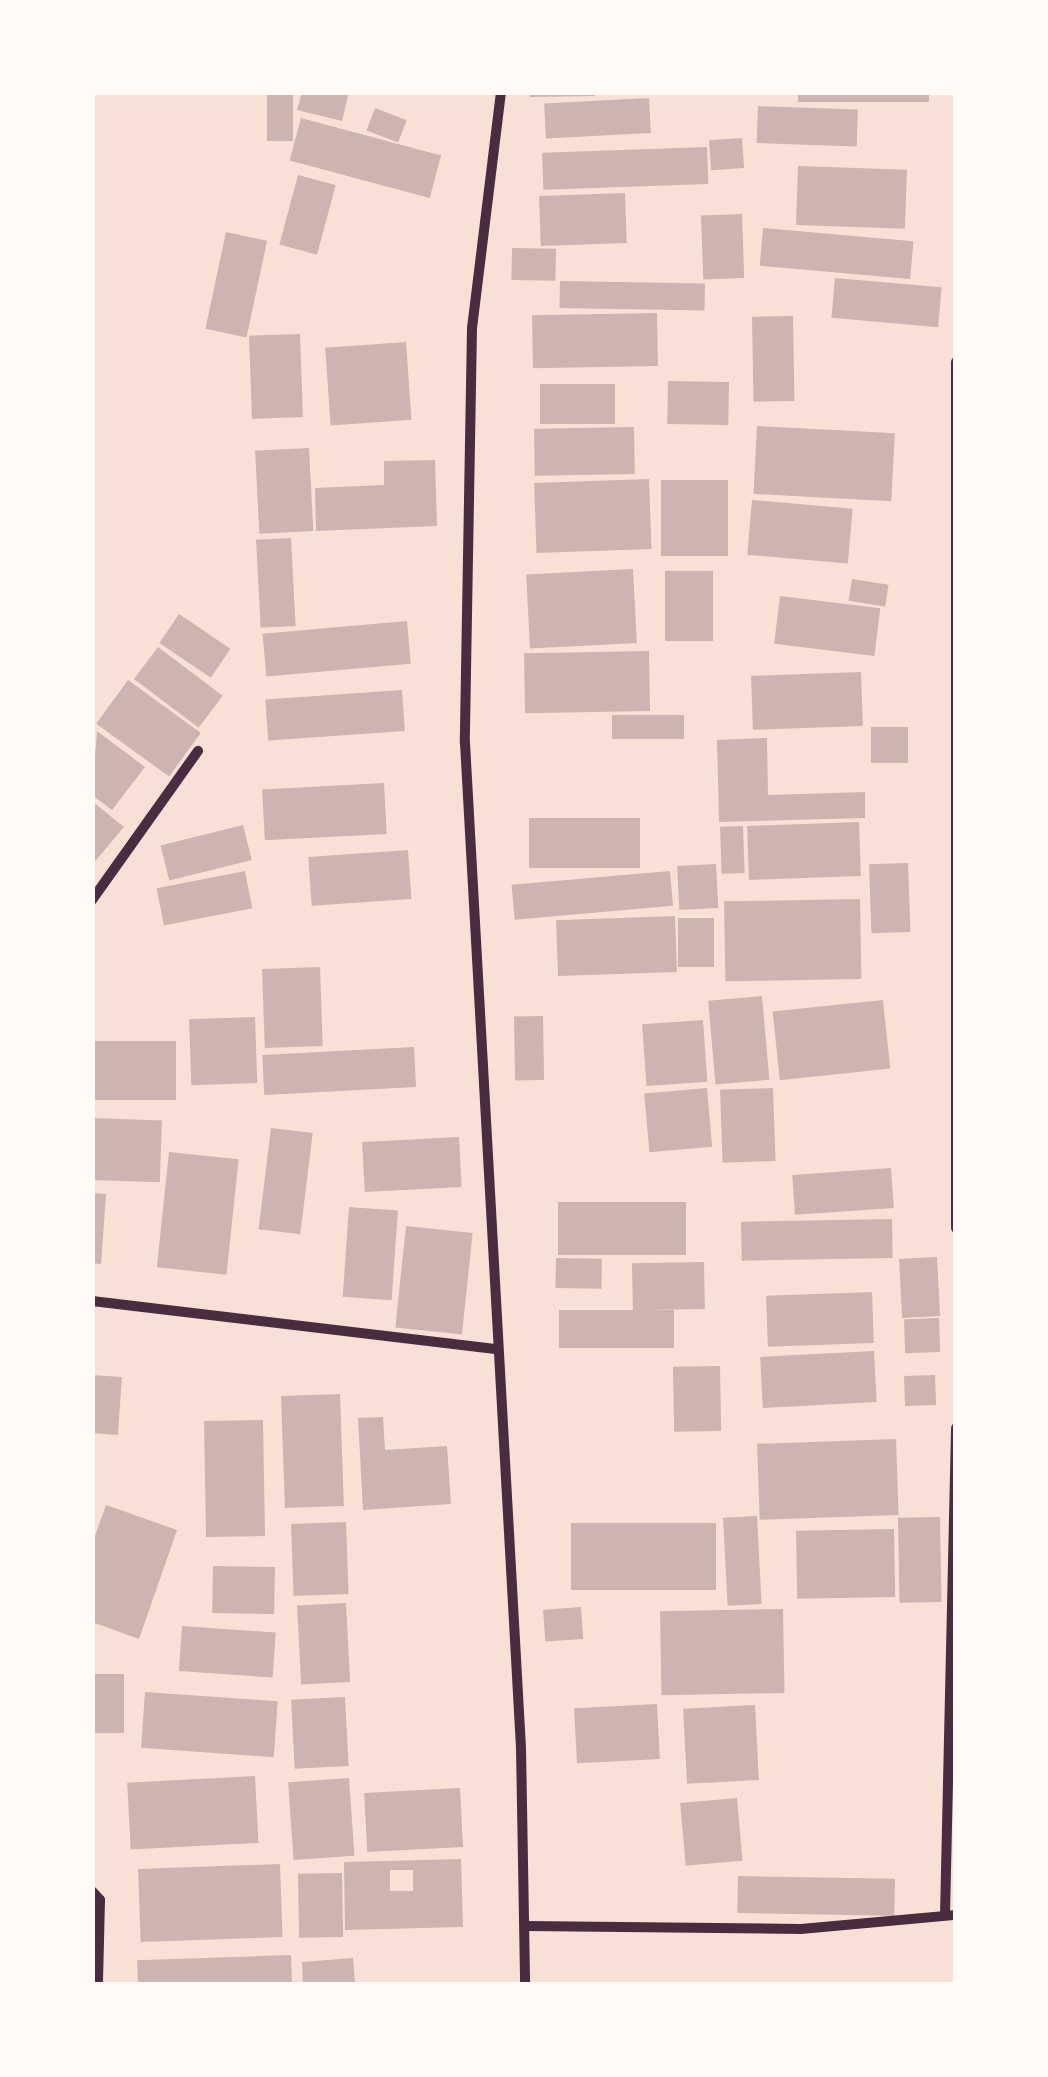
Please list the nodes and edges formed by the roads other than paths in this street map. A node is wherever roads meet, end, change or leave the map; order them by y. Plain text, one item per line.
1 (501, 92) edge
2 (956, 362) edge
3 (954, 395) edge
4 (198, 751) dead end
5 (92, 900) edge
6 (956, 1228) edge
7 (92, 1301) edge
8 (496, 1349) junction
9 (956, 1428) edge
10 (92, 1891) edge
11 (950, 1915) edge
12 (526, 1926) junction
13 (98, 1984) edge
14 (524, 1984) edge

1 - 8 street
2 - 3 street
3 - 6 street
4 - 5 street
7 - 8 street
8 - 12 street
9 - 11 street
10 - 13 street
11 - 12 street
12 - 14 street

